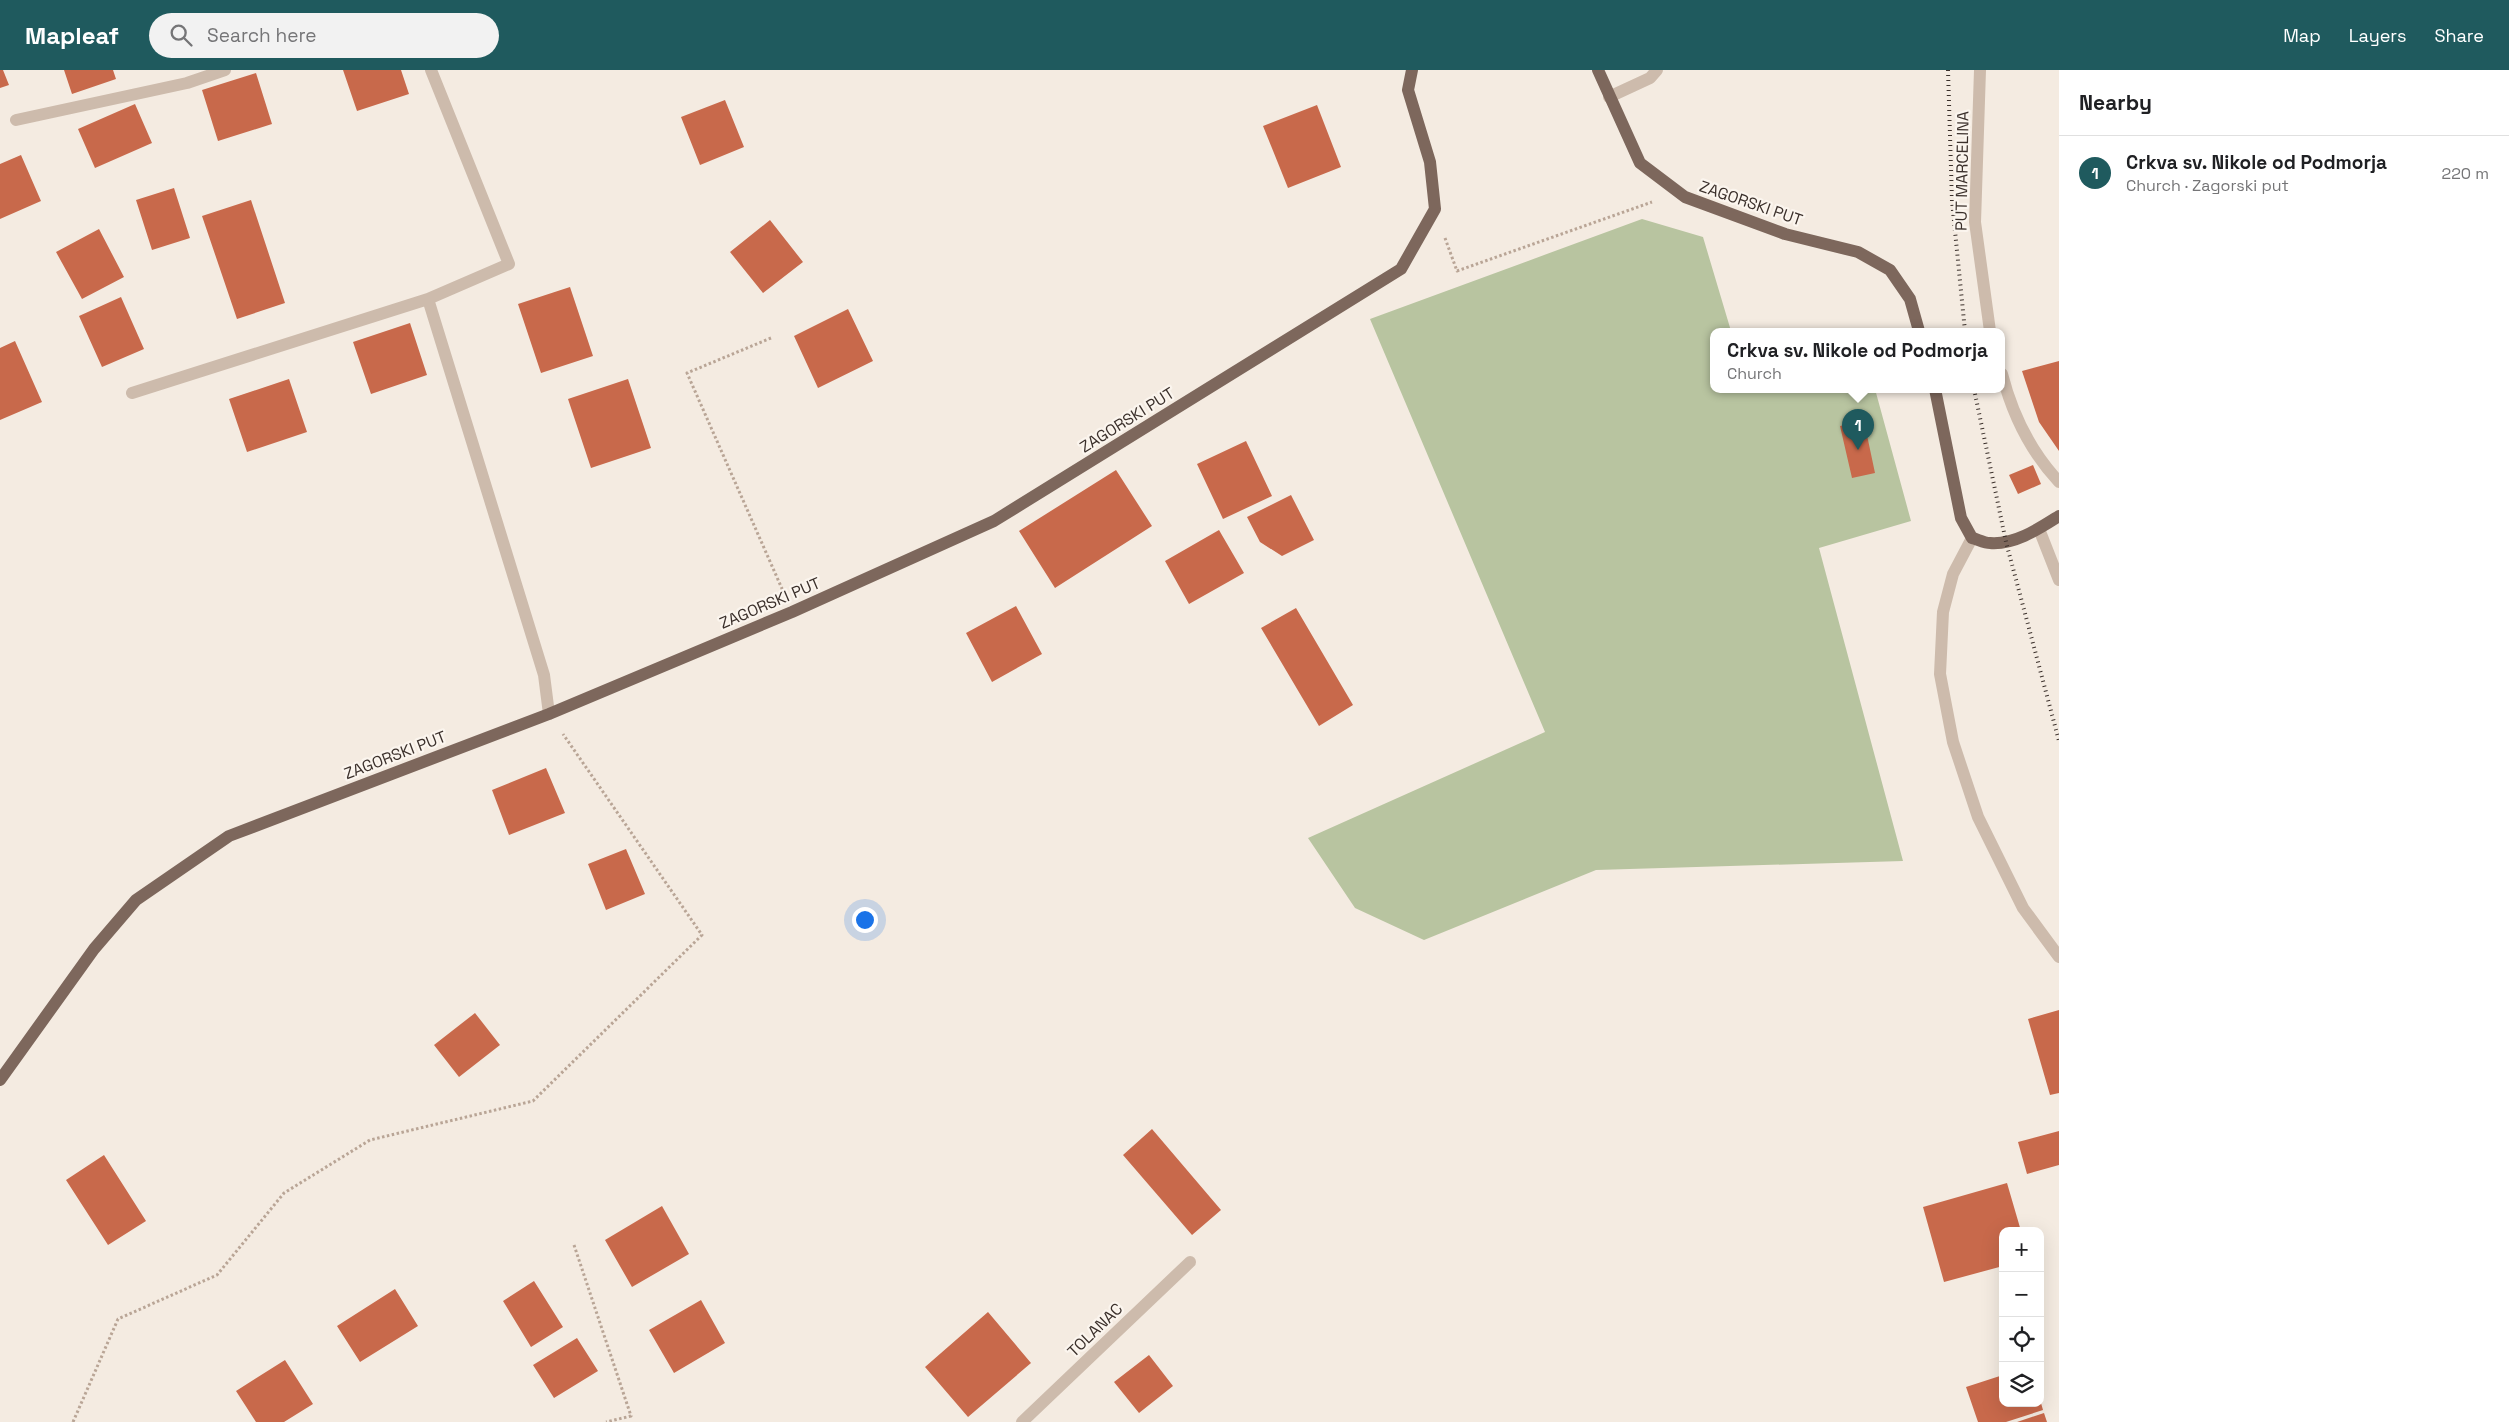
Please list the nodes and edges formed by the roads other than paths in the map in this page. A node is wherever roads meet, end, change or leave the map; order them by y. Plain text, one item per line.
1 (225, 70) edge
2 (431, 70) edge
3 (1412, 70) edge
4 (1598, 70) edge
5 (1657, 70) edge
6 (1980, 70) edge
7 (1608, 97) junction
8 (16, 120) dead end
9 (428, 299) junction
10 (1918, 328) edge
11 (1990, 328) edge
12 (2005, 385) edge
13 (132, 393) dead end
14 (1936, 393) edge
15 (2059, 482) edge
16 (2059, 516) edge
17 (2039, 529) junction
18 (1972, 538) junction
19 (2059, 580) edge
20 (549, 714) junction
21 (2059, 957) edge
22 (0, 1080) edge
23 (1190, 1262) dead end
24 (1022, 1422) edge

1 - 8 street
2 - 9 street
3 - 20 main road, ZAGORSKI PUT
4 - 7 main road, ZAGORSKI PUT
5 - 7 street
6 - 11 street, PUT MARCELINA
7 - 10 main road, ZAGORSKI PUT
9 - 13 street
9 - 20 street
12 - 15 street
14 - 18 main road
16 - 17 main road
17 - 18 main road
17 - 19 street
18 - 21 street
20 - 22 main road, ZAGORSKI PUT
23 - 24 street, TOLANAC

